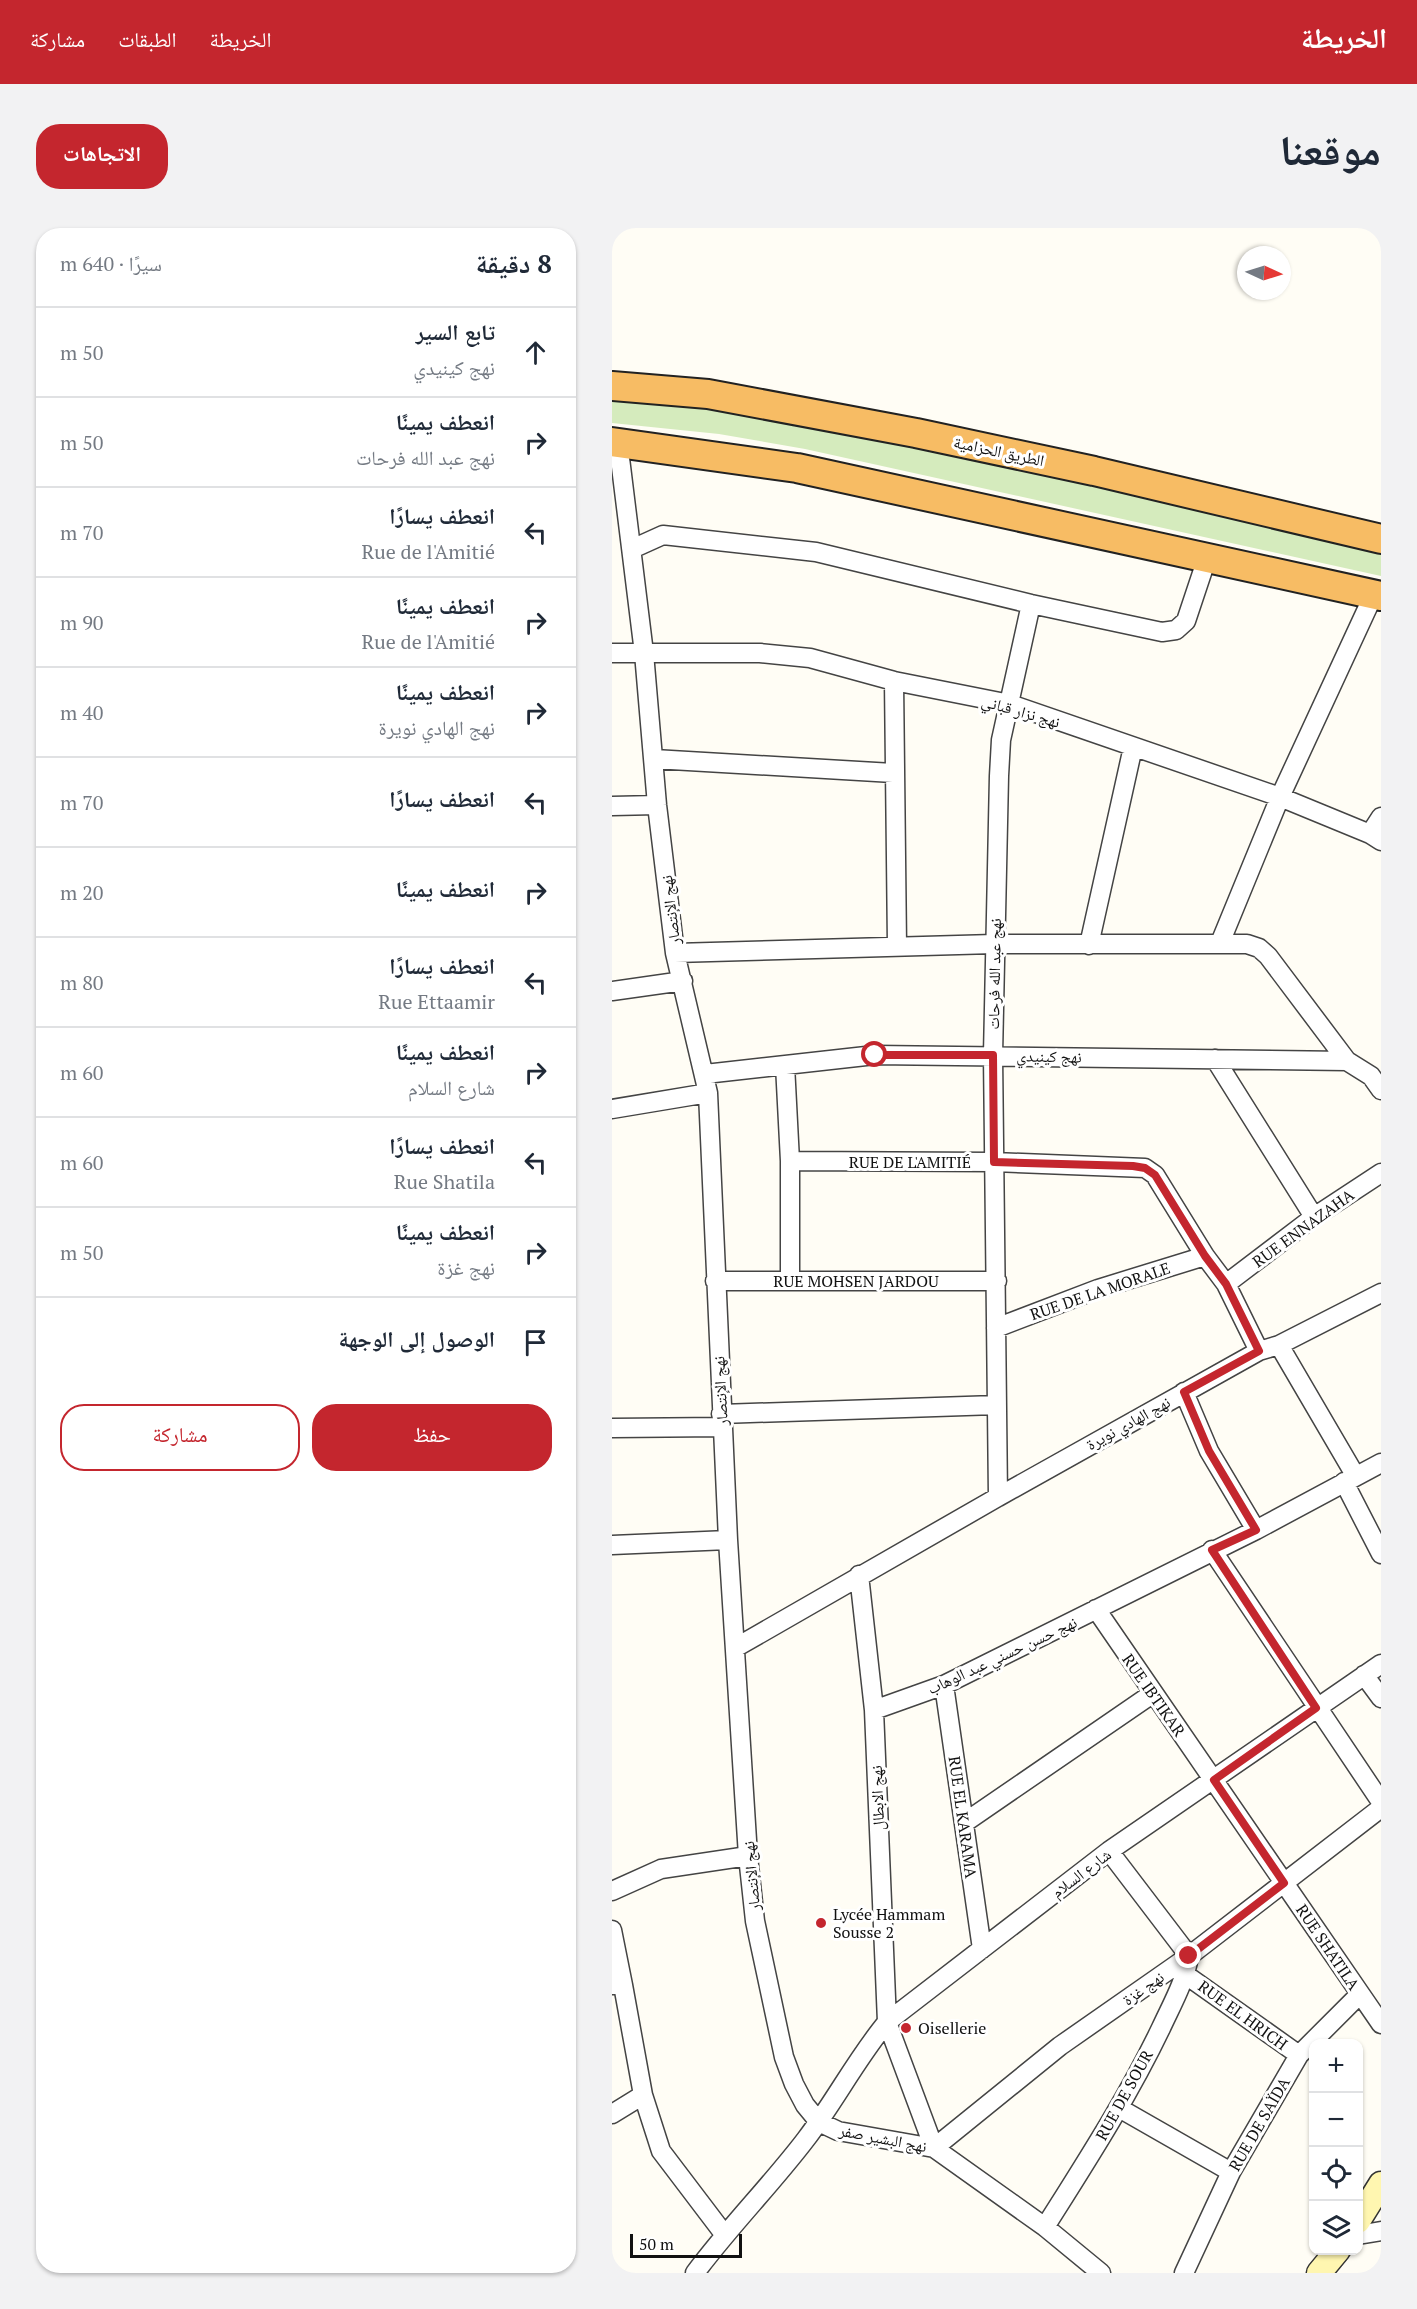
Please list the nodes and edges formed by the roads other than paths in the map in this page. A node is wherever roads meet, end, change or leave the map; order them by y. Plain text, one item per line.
1 (612, 386) edge
2 (615, 442) edge
3 (1381, 539) edge
4 (632, 549) junction
5 (1207, 558) junction
6 (1377, 595) edge
7 (1031, 604) junction
8 (612, 653) edge
9 (644, 653) junction
10 (894, 681) junction
11 (1010, 704) junction
12 (1133, 747) junction
13 (654, 759) junction
14 (893, 773) junction
15 (1280, 797) junction
16 (657, 805) junction
17 (612, 806) edge
18 (1381, 817) edge
19 (1376, 838) edge
20 (1220, 943) junction
21 (994, 944) junction
22 (1089, 945) junction
23 (897, 946) junction
24 (675, 953) junction
25 (683, 981) junction
26 (612, 992) edge
27 (993, 1055) junction
28 (1215, 1059) junction
29 (1347, 1061) junction
30 (785, 1065) junction
31 (705, 1074) junction
32 (1378, 1076) edge
33 (708, 1093) junction
34 (612, 1109) edge
35 (790, 1161) junction
36 (994, 1162) junction
37 (1381, 1173) edge
38 (1314, 1217) junction
39 (1205, 1256) junction
40 (790, 1280) junction
41 (715, 1281) junction
42 (997, 1281) junction
43 (1226, 1284) junction
44 (1381, 1293) edge
45 (996, 1328) junction
46 (1279, 1345) junction
47 (1259, 1351) junction
48 (1184, 1392) junction
49 (996, 1404) junction
50 (722, 1420) junction
51 (612, 1428) edge
52 (1381, 1464) edge
53 (1350, 1479) junction
54 (998, 1497) junction
55 (1256, 1530) junction
56 (728, 1540) junction
57 (612, 1545) edge
58 (1212, 1550) junction
59 (1381, 1554) edge
60 (860, 1575) junction
61 (1096, 1610) junction
62 (735, 1648) junction
63 (1381, 1664) edge
64 (1364, 1675) junction
65 (944, 1685) junction
66 (1152, 1694) junction
67 (1381, 1698) edge
68 (1316, 1708) junction
69 (874, 1710) junction
70 (1214, 1780) junction
71 (1381, 1802) edge
72 (1381, 1808) edge
73 (963, 1824) junction
74 (1109, 1851) junction
75 (748, 1856) junction
76 (1284, 1883) junction
77 (612, 1891) edge
78 (612, 1929) edge
79 (982, 1948) junction
80 (1189, 1956) junction
81 (1186, 1975) junction
82 (617, 1985) edge
83 (1360, 1995) junction
84 (887, 2022) junction
85 (1381, 2024) edge
86 (1299, 2055) junction
87 (643, 2095) junction
88 (614, 2107) edge
89 (1119, 2109) junction
90 (819, 2122) junction
91 (934, 2148) junction
92 (1231, 2172) junction
93 (1381, 2184) edge
94 (1363, 2214) edge
95 (1045, 2227) junction
96 (1381, 2231) edge
97 (724, 2234) junction
98 (1363, 2234) edge
99 (1335, 2255) edge
100 (1338, 2255) edge
101 (695, 2273) edge
102 (1101, 2273) edge
103 (1185, 2273) edge
104 (1319, 2273) edge
105 (1331, 2273) edge

1 - 3 highway, الطريق الحزامية
2 - 4 street, نهج الإنتصار
2 - 5 highway
4 - 7 street
4 - 9 street, نهج الإنتصار
5 - 6 highway
5 - 7 street
6 - 15 street
7 - 11 street, نهج عبد الله فرحات
8 - 9 street, نهج نزار قباني
9 - 10 street, نهج نزار قباني
9 - 13 street, نهج الإنتصار
10 - 11 street, نهج نزار قباني
10 - 14 street
11 - 12 street, نهج نزار قباني
11 - 21 street, نهج عبد الله فرحات
12 - 15 street, نهج نزار قباني
12 - 22 street
13 - 14 street
13 - 16 street, نهج الإنتصار
14 - 23 street
15 - 19 street, نهج نزار قباني
15 - 20 street
16 - 17 street
16 - 24 street, نهج الإنتصار
18 - 19 street
20 - 22 street
20 - 29 street
21 - 22 street
21 - 23 street
21 - 27 street, نهج عبد الله فرحات
23 - 24 street
24 - 25 street, نهج الإنتصار
25 - 26 street
25 - 31 street, نهج الإنتصار
27 - 28 street, نهج كينيدي
27 - 30 street, نهج كينيدي
27 - 36 street, نهج عبد الله فرحات
28 - 29 street, نهج كينيدي
28 - 38 street
29 - 32 street
30 - 31 street, نهج كينيدي
30 - 35 street
31 - 33 street, نهج الإنتصار
33 - 34 street
33 - 41 street, نهج الإنتصار
35 - 36 street, RUE DE L'AMITIÉ
35 - 40 street
36 - 39 street, RUE DE L'AMITIÉ
36 - 42 street, نهج عبد الله فرحات
37 - 38 street, RUE ENNAZAHA
38 - 43 street, RUE ENNAZAHA
39 - 43 street, RUE DE L'AMITIÉ
39 - 45 street, RUE DE LA MORALE
40 - 41 street, RUE MOHSEN JARDOU
40 - 42 street, RUE MOHSEN JARDOU
41 - 50 street, نهج الإنتصار
42 - 45 street, نهج عبد الله فرحات
43 - 47 street, RUE DE L'AMITIÉ
44 - 46 street
45 - 49 street, نهج عبد الله فرحات
46 - 47 street
46 - 53 street
47 - 48 street, نهج الهادي نويرة
48 - 54 street, نهج الهادي نويرة
48 - 55 street
49 - 50 street
49 - 54 street, نهج عبد الله فرحات
50 - 51 street
50 - 56 street, نهج الإنتصار
52 - 53 street, نهج حسن حسني عبد الوهاب
53 - 55 street, نهج حسن حسني عبد الوهاب
53 - 59 street
54 - 60 street, نهج الهادي نويرة
55 - 58 street, نهج حسن حسني عبد الوهاب
56 - 57 street
56 - 62 street, نهج الإنتصار
58 - 61 street, نهج حسن حسني عبد الوهاب
58 - 68 street
60 - 62 street
60 - 69 street, نهج الابطال
61 - 65 street, نهج حسن حسني عبد الوهاب
61 - 66 street, RUE IBTIKAR
62 - 75 street, نهج الإنتصار
63 - 64 street, شارع السلام
64 - 67 street
64 - 68 street, شارع السلام
65 - 69 street, نهج حسن حسني عبد الوهاب
65 - 73 street, RUE EL KARAMA
66 - 70 street, RUE IBTIKAR
66 - 73 street
68 - 70 street, شارع السلام
68 - 71 street
69 - 84 street, نهج الابطال
70 - 74 street, شارع السلام
70 - 76 street, RUE SHATILA
72 - 76 street, نهج غزة
73 - 79 street, RUE EL KARAMA
74 - 79 street, شارع السلام
74 - 80 street
75 - 77 street
75 - 90 street, نهج الإنتصار
76 - 80 street, نهج غزة
76 - 83 street, RUE SHATILA
78 - 82 street
79 - 84 street, شارع السلام
80 - 81 street, RUE DE SOUR
80 - 91 street, نهج غزة
81 - 86 street, RUE EL HRICH
81 - 89 street, RUE DE SOUR
82 - 87 street
83 - 85 street, RUE SHATILA
83 - 86 street, RUE DE SAÏDA
84 - 90 street, شارع السلام
84 - 91 street, نهج الابطال
86 - 92 street, RUE DE SAÏDA
87 - 88 street
87 - 97 street
89 - 92 street
89 - 95 street, RUE DE SOUR
90 - 91 street, نهج البشير صفر
90 - 97 street, نهج البشير صفر
91 - 95 street, نهج البشير صفر
92 - 103 street, RUE DE SAÏDA
93 - 94 main road
95 - 102 street, نهج البشير صفر
96 - 98 street
97 - 101 street, نهج البشير صفر
99 - 104 main road
100 - 105 main road

